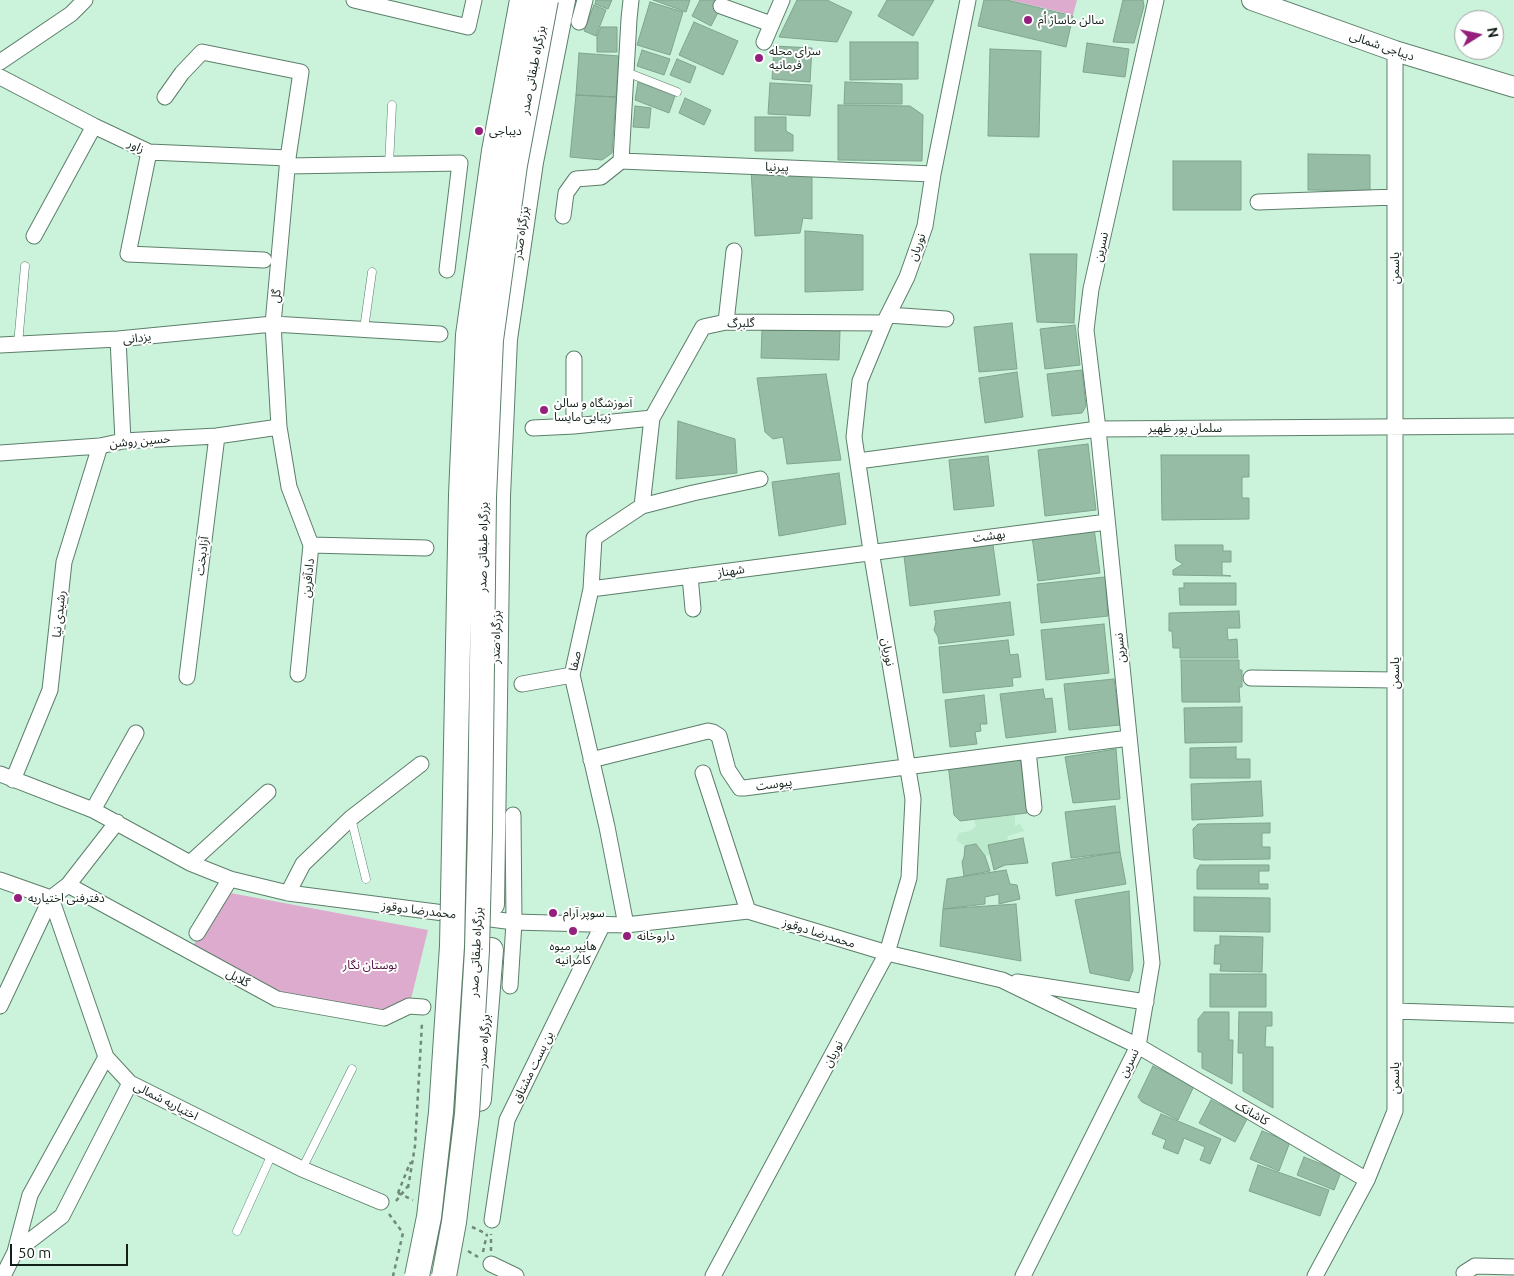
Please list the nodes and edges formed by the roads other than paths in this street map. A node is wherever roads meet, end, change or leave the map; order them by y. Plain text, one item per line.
1 (85, 0) edge
2 (354, 0) edge
3 (474, 0) edge
4 (518, 0) edge
5 (522, 0) edge
6 (546, 0) edge
7 (563, 0) edge
8 (585, 0) edge
9 (631, 0) edge
10 (782, 0) edge
11 (968, 0) edge
12 (1156, 0) edge
13 (1252, 0) edge
14 (721, 6) dead end
15 (579, 22) dead end
16 (772, 24) junction
17 (764, 42) dead end
18 (1395, 51) junction
19 (0, 62) edge
20 (626, 72) junction
21 (0, 77) edge
22 (1514, 87) edge
23 (677, 92) dead end
24 (165, 97) dead end
25 (392, 105) dead end
26 (94, 126) junction
27 (149, 152) junction
28 (621, 161) junction
29 (288, 162) junction
30 (389, 164) junction
31 (933, 174) junction
32 (1395, 197) junction
33 (1258, 202) dead end
34 (564, 216) dead end
35 (34, 236) dead end
36 (734, 251) dead end
37 (264, 260) dead end
38 (25, 266) dead end
39 (447, 270) dead end
40 (372, 272) dead end
41 (886, 319) junction
42 (946, 319) dead end
43 (726, 322) junction
44 (273, 324) junction
45 (364, 329) junction
46 (440, 334) dead end
47 (118, 339) junction
48 (18, 344) junction
49 (0, 345) edge
50 (574, 359) dead end
51 (652, 418) junction
52 (574, 426) junction
53 (1395, 426) junction
54 (1514, 426) edge
55 (279, 427) junction
56 (532, 428) dead end
57 (1098, 429) junction
58 (217, 436) junction
59 (123, 441) junction
60 (100, 446) junction
61 (0, 453) edge
62 (858, 462) junction
63 (760, 479) dead end
64 (642, 506) junction
65 (1107, 522) junction
66 (311, 545) junction
67 (426, 548) dead end
68 (871, 551) junction
69 (690, 576) junction
70 (591, 588) junction
71 (693, 609) dead end
72 (298, 674) dead end
73 (572, 675) junction
74 (187, 677) dead end
75 (1251, 678) dead end
76 (1395, 680) junction
77 (522, 684) dead end
78 (136, 734) dead end
79 (1129, 738) junction
80 (1028, 751) junction
81 (591, 760) junction
82 (421, 764) dead end
83 (907, 766) junction
84 (703, 774) dead end
85 (7, 777) edge
86 (268, 792) dead end
87 (1034, 808) dead end
88 (93, 810) junction
89 (513, 815) dead end
90 (351, 818) junction
91 (117, 822) junction
92 (190, 864) junction
93 (230, 879) junction
94 (366, 879) dead end
95 (0, 880) edge
96 (68, 885) junction
97 (288, 893) junction
98 (51, 898) junction
99 (748, 911) junction
100 (514, 922) junction
101 (603, 924) junction
102 (626, 925) junction
103 (197, 933) dead end
104 (887, 953) junction
105 (1002, 980) junction
106 (510, 986) dead end
107 (1146, 1002) junction
108 (0, 1006) edge
109 (423, 1007) road end
110 (1395, 1011) junction
111 (1514, 1015) edge
112 (1138, 1046) junction
113 (106, 1057) junction
114 (352, 1069) dead end
115 (130, 1083) junction
116 (272, 1154) junction
117 (302, 1169) junction
118 (1367, 1180) junction
119 (381, 1202) road end
120 (490, 1227) road end
121 (237, 1231) dead end
122 (15, 1252) junction
123 (491, 1264) road end
124 (1514, 1267) edge
125 (1464, 1273) dead end
126 (3, 1276) edge
127 (414, 1276) edge
128 (418, 1276) edge
129 (444, 1276) edge
130 (452, 1276) edge
131 (516, 1276) edge
132 (713, 1276) edge
133 (1023, 1276) edge
134 (1315, 1276) edge

1 - 19 street
2 - 3 street
4 - 127 highway
5 - 128 highway, بزرگراه طبقاتی صدر, bridge
6 - 129 highway, بزرگراه طبقاتی صدر, bridge
7 - 130 highway, بزرگراه صدر
8 - 15 street
9 - 20 street
10 - 16 street
11 - 31 street, نوریان
12 - 57 street, نسرین
13 - 18 main road, دیباجی شمالی
14 - 16 street
16 - 17 street
18 - 22 main road, دیباجی شمالی
18 - 32 street, یاسمن
20 - 23 lane
20 - 28 street
21 - 26 street, زاور
24 - 29 street, گل
25 - 30 lane
26 - 27 street, زاور
26 - 35 street
27 - 29 street, زاور
27 - 37 street
28 - 31 street, پیرنیا
28 - 34 street
29 - 30 street
29 - 44 street, گل
30 - 39 street
31 - 41 street, نوریان
32 - 33 street
32 - 53 street, یاسمن
36 - 43 street
38 - 48 lane
40 - 45 lane
41 - 42 street, گلبرگ
41 - 43 street, گلبرگ
41 - 62 street, نوریان
43 - 51 street, گلبرگ
44 - 45 street, یزدانی
44 - 47 street, یزدانی
44 - 55 street, گل
45 - 46 street, یزدانی
47 - 48 street, یزدانی
47 - 59 street
48 - 49 street, یزدانی
50 - 52 street
51 - 52 street
51 - 64 street
52 - 56 street
53 - 54 street, سلمان پور ظهیر
53 - 57 street, سلمان پور ظهیر
53 - 76 street, یاسمن
55 - 58 street, حسین روشن
55 - 66 street, دادآفرین
57 - 62 street, سلمان پور ظهیر
57 - 65 street, نسرین
58 - 59 street, حسین روشن
58 - 74 street, آزادبخت
59 - 60 street, حسین روشن
60 - 61 street, حسین روشن
60 - 85 street, رشیدی نیا
62 - 68 street, نوریان
63 - 64 street
64 - 70 street, صفا
65 - 68 street, بهشت
65 - 79 street, نسرین
66 - 67 street
66 - 72 street, دادآفرین
68 - 69 street, شهناز
68 - 83 street, نوریان
69 - 70 street, شهناز
69 - 71 street
70 - 73 street, صفا
73 - 77 street
73 - 81 street, صفا
75 - 76 street
76 - 110 street, یاسمن
78 - 88 street
79 - 80 street
79 - 107 street, نسرین
80 - 83 street
80 - 87 street
81 - 83 street, پیوست
81 - 102 street, صفا
82 - 90 street
83 - 104 street, نوریان
84 - 99 street
85 - 88 street, محمدرضا دوقوز
86 - 92 street
88 - 91 street, محمدرضا دوقوز
89 - 100 street
90 - 94 lane
90 - 97 street
91 - 92 street, محمدرضا دوقوز
91 - 96 street
92 - 93 street, محمدرضا دوقوز
93 - 97 street, محمدرضا دوقوز
93 - 103 street
95 - 98 street
96 - 98 street
96 - 109 street, گلایل
97 - 100 street, محمدرضا دوقوز
98 - 108 street
98 - 113 street, اختیاریه شمالی
99 - 102 street, محمدرضا دوقوز
99 - 104 street, محمدرضا دوقوز
100 - 101 street, محمدرضا دوقوز
100 - 106 street
101 - 102 street, محمدرضا دوقوز
101 - 120 street, بن بست مشتاق
104 - 105 street, محمدرضا دوقوز
104 - 132 street, نوریان
105 - 107 street
105 - 112 street, محمدرضا دوقوز
107 - 112 street, نسرین
110 - 111 street
110 - 118 street, یاسمن
112 - 118 street, کاشانک
112 - 133 street, نسرین
113 - 115 street, اختیاریه شمالی
113 - 122 street
114 - 117 lane
115 - 116 street, اختیاریه شمالی
115 - 122 street
116 - 117 street, اختیاریه شمالی
116 - 121 lane
117 - 119 street, اختیاریه شمالی
118 - 134 street, یاسمن
122 - 126 street
123 - 131 street
124 - 125 street

